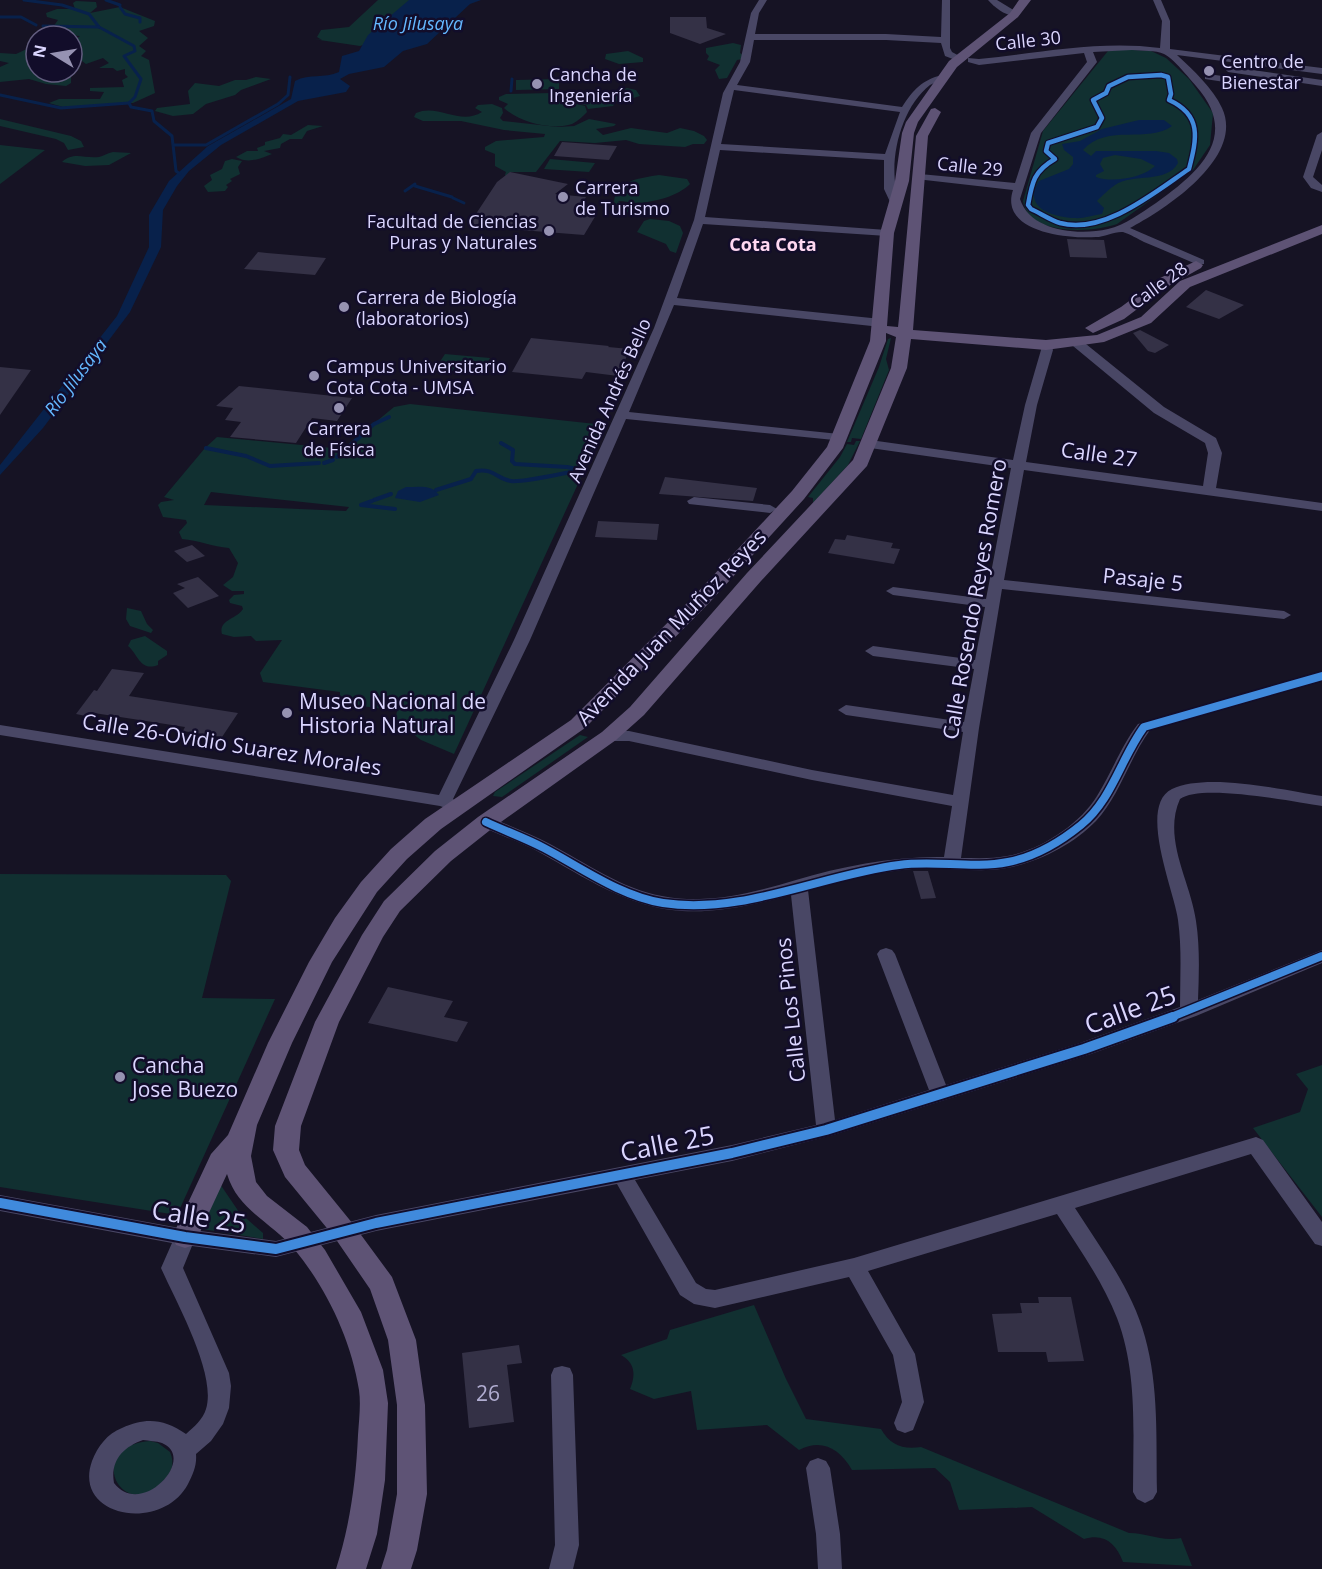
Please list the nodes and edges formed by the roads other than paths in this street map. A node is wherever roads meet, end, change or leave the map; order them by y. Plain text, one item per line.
1 (764, 0) edge
2 (946, 0) edge
3 (992, 0) edge
4 (1025, 0) edge
5 (1157, 0) edge
6 (1015, 14) junction
7 (752, 36) junction
8 (944, 40) junction
9 (1088, 50) junction
10 (1165, 50) junction
11 (965, 59) junction
12 (1322, 71) edge
13 (942, 78) junction
14 (1322, 83) edge
15 (730, 87) junction
16 (1322, 93) edge
17 (905, 110) junction
18 (1322, 135) edge
19 (716, 147) junction
20 (891, 157) junction
21 (920, 177) junction
22 (1018, 187) junction
23 (1322, 189) edge
24 (895, 202) junction
25 (1322, 215) edge
26 (699, 220) junction
27 (1122, 228) junction
28 (1322, 229) edge
29 (887, 233) junction
30 (1201, 270) junction
31 (670, 301) junction
32 (881, 323) junction
33 (905, 330) junction
34 (1072, 339) junction
35 (1045, 340) junction
36 (622, 415) junction
37 (839, 438) junction
38 (870, 444) junction
39 (1019, 464) junction
40 (1209, 490) junction
41 (694, 501) dead end
42 (1322, 507) edge
43 (770, 509) dead end
44 (997, 584) junction
45 (893, 591) dead end
46 (992, 604) junction
47 (1284, 615) dead end
48 (873, 651) dead end
49 (982, 666) junction
50 (1322, 676) edge
51 (846, 710) dead end
52 (578, 723) junction
53 (971, 728) junction
54 (0, 730) edge
55 (609, 736) junction
56 (1322, 801) edge
57 (960, 802) junction
58 (450, 804) junction
59 (486, 822) junction
60 (952, 863) junction
61 (800, 885) junction
62 (886, 954) dead end
63 (1322, 956) edge
64 (1189, 1011) junction
65 (940, 1094) junction
66 (825, 1130) junction
67 (238, 1141) junction
68 (621, 1173) junction
69 (0, 1203) edge
70 (1061, 1203) junction
71 (344, 1231) junction
72 (185, 1237) junction
73 (1322, 1238) edge
74 (303, 1240) junction
75 (854, 1267) junction
76 (562, 1374) dead end
77 (905, 1423) dead end
78 (184, 1449) dead end
79 (818, 1468) dead end
80 (1145, 1492) dead end
81 (351, 1569) edge
82 (396, 1569) edge
83 (561, 1569) edge
84 (830, 1569) edge

1 - 7 street, Avenida Andrés Bello
2 - 8 street
3 - 6 street
4 - 6 main road, Avenida Juan Muñoz Reyes
5 - 10 street
6 - 11 main road, Avenida Juan Muñoz Reyes
7 - 8 street
7 - 15 street, Avenida Andrés Bello
8 - 11 street
9 - 10 street
9 - 11 street, Calle 30
9 - 22 street
10 - 12 street
10 - 27 street
11 - 13 main road, Avenida Juan Muñoz Reyes
11 - 21 main road, Avenida Juan Muñoz Reyes
13 - 17 street
13 - 24 main road, Avenida Juan Muñoz Reyes
14 - 16 street
15 - 17 street
15 - 19 street, Avenida Andrés Bello
17 - 20 street
18 - 23 street
19 - 20 street
19 - 26 street, Avenida Andrés Bello
20 - 24 street
21 - 22 street, Calle 29
21 - 33 main road, Avenida Juan Muñoz Reyes
22 - 27 street
24 - 29 main road, Avenida Juan Muñoz Reyes
25 - 30 main road, Calle 28
26 - 29 street
26 - 31 street, Avenida Andrés Bello
27 - 30 street
28 - 30 main road, Calle 28
29 - 32 main road, Avenida Juan Muñoz Reyes
30 - 34 main road, Calle 28
30 - 34 main road, Calle 28
31 - 32 street
31 - 36 street, Avenida Andrés Bello
32 - 33 main road
32 - 37 main road, Avenida Juan Muñoz Reyes
33 - 35 main road, Calle 28
33 - 38 main road, Avenida Juan Muñoz Reyes
34 - 35 main road, Calle 28
34 - 40 street
35 - 39 street, Calle Rosendo Reyes Romero
36 - 37 street
36 - 58 street, Avenida Andrés Bello
37 - 52 main road, Avenida Juan Muñoz Reyes
38 - 39 street, Calle 27
38 - 55 main road, Avenida Juan Muñoz Reyes
39 - 40 street, Calle 27
39 - 44 street, Calle Rosendo Reyes Romero
40 - 42 street, Calle 27
41 - 43 street
44 - 46 street, Calle Rosendo Reyes Romero
44 - 47 street, Pasaje 5
45 - 46 street
46 - 49 street, Calle Rosendo Reyes Romero
48 - 49 street
49 - 53 street, Calle Rosendo Reyes Romero
50 - 60 street
51 - 53 street
52 - 55 main road
52 - 58 main road, Avenida Juan Muñoz Reyes
53 - 57 street, Calle Rosendo Reyes Romero
54 - 58 street, Calle 26-Ovidio Suarez Morales
55 - 57 street
55 - 59 main road, Avenida Juan Muñoz Reyes
56 - 64 street
57 - 60 street, Calle Rosendo Reyes Romero
58 - 59 main road
58 - 67 main road, Avenida Juan Muñoz Reyes
59 - 61 street
59 - 71 main road, Avenida Juan Muñoz Reyes
60 - 61 street
61 - 66 street, Calle Los Pinos
62 - 65 street
63 - 64 street, Calle 25
64 - 65 street, Calle 25
65 - 66 street, Calle 25
66 - 68 street, Calle 25
67 - 72 main road
67 - 74 main road, Avenida Juan Muñoz Reyes
68 - 71 street, Calle 25
68 - 75 street
69 - 72 street, Calle 25
70 - 73 street
70 - 75 street
70 - 80 street
71 - 74 street, Calle 25
71 - 82 main road, Avenida Juan Muñoz Reyes
72 - 74 street, Calle 25
72 - 78 street
74 - 81 main road, Avenida Juan Muñoz Reyes
75 - 77 street
76 - 83 street
79 - 84 street

